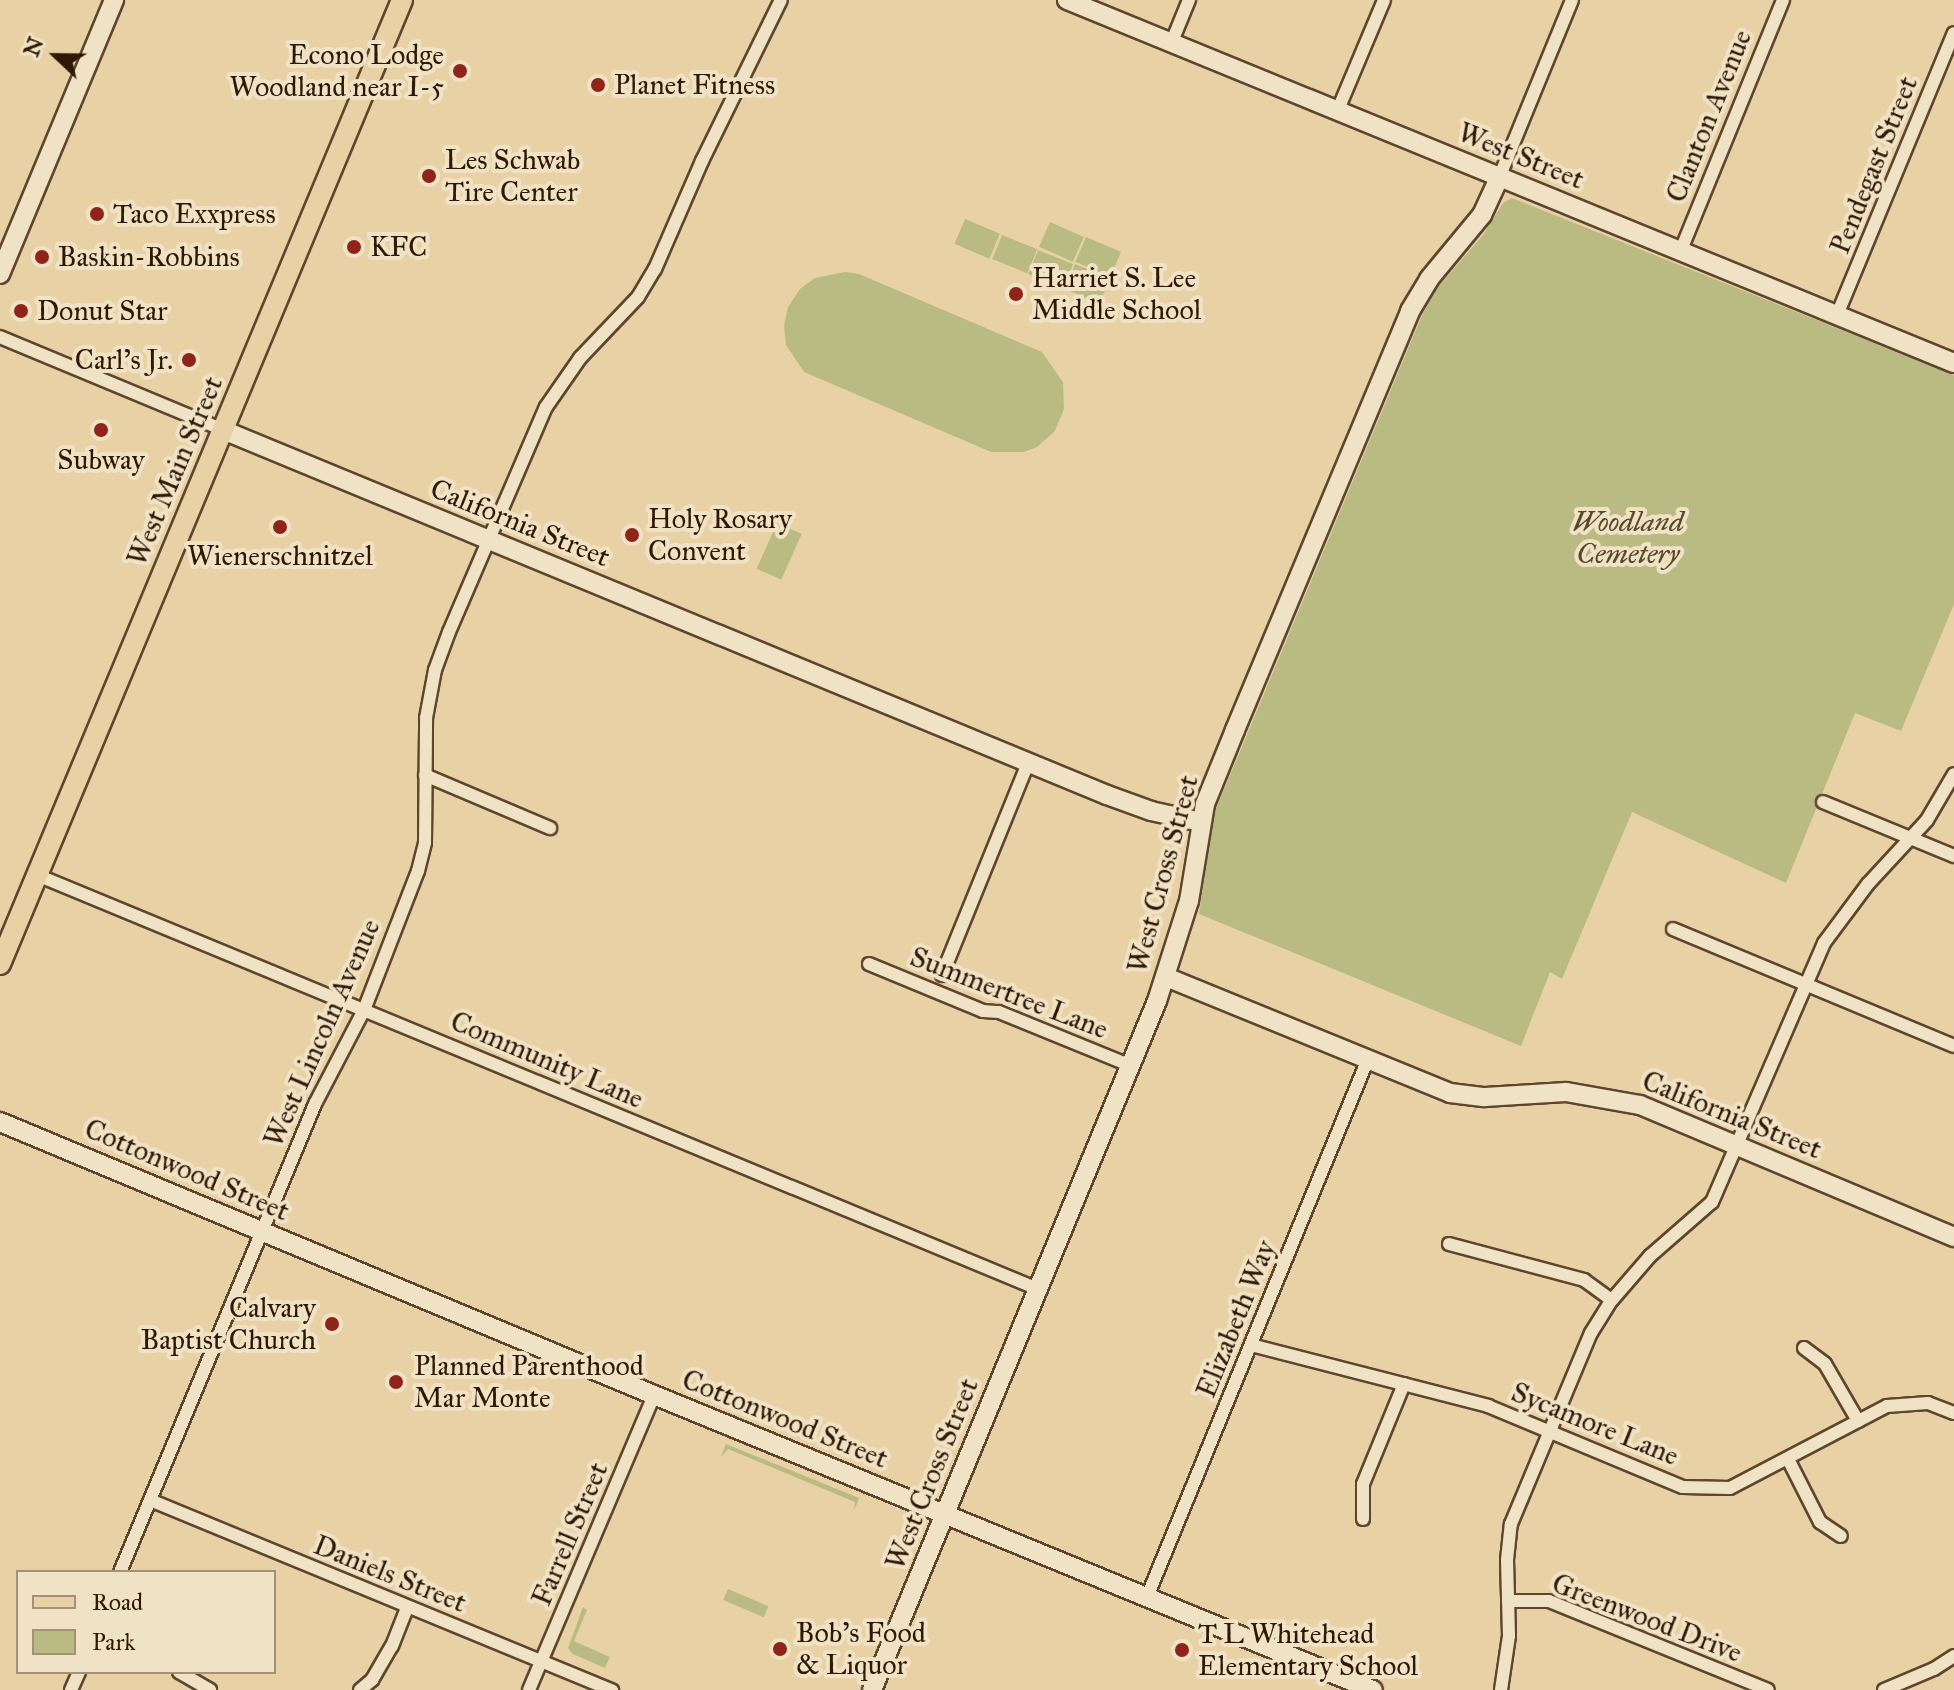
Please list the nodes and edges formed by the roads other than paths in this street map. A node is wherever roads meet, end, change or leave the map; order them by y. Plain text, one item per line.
1 (114, 0) edge
2 (402, 0) edge
3 (781, 0) edge
4 (1067, 0) edge
5 (1189, 0) edge
6 (1384, 0) edge
7 (1572, 0) edge
8 (1783, 0) edge
9 (1954, 33) edge
10 (1171, 44) junction
11 (1337, 112) junction
12 (1499, 178) junction
13 (1681, 250) junction
14 (0, 274) edge
15 (1837, 315) junction
16 (0, 337) edge
17 (1954, 363) edge
18 (223, 430) junction
19 (489, 541) junction
20 (1028, 763) junction
21 (1954, 774) edge
22 (425, 775) junction
23 (1823, 802) dead end
24 (1201, 822) junction
25 (550, 828) dead end
26 (1910, 838) junction
27 (1954, 856) edge
28 (37, 875) junction
29 (1673, 929) dead end
30 (0, 964) edge
31 (869, 964) dead end
32 (942, 975) dead end
33 (1166, 977) junction
34 (1805, 985) junction
35 (364, 1010) junction
36 (1954, 1046) edge
37 (1368, 1059) junction
38 (1131, 1066) junction
39 (0, 1122) edge
40 (1738, 1145) junction
41 (261, 1231) junction
42 (1954, 1237) edge
43 (1449, 1244) dead end
44 (1038, 1289) junction
45 (1612, 1300) junction
46 (1251, 1345) junction
47 (1804, 1348) dead end
48 (1404, 1384) junction
49 (654, 1395) junction
50 (1954, 1413) edge
51 (1858, 1421) junction
52 (1548, 1431) junction
53 (1788, 1459) junction
54 (150, 1500) junction
55 (945, 1515) junction
56 (1363, 1519) dead end
57 (1841, 1536) dead end
58 (121, 1570) edge
59 (1147, 1597) junction
60 (1508, 1601) junction
61 (407, 1608) junction
62 (1954, 1656) edge
63 (541, 1662) junction
64 (182, 1674) edge
65 (1737, 1677) junction
66 (1907, 1686) edge
67 (210, 1690) edge
68 (360, 1690) edge
69 (529, 1690) edge
70 (612, 1690) edge
71 (872, 1690) edge
72 (1373, 1690) edge
73 (1501, 1690) edge
74 (1731, 1690) edge
75 (1768, 1690) edge
76 (1884, 1690) edge

1 - 14 street
2 - 18 main road, West Main Street
3 - 19 street, West Lincoln Avenue
4 - 10 street, West Street
5 - 10 street
6 - 11 street
7 - 12 street
8 - 13 street, Clanton Avenue
9 - 15 street, Pendegast Street
10 - 11 street, West Street
11 - 12 street, West Street
12 - 13 street, West Street
12 - 24 street, West Cross Street
13 - 15 street, West Street
15 - 17 street, West Street
16 - 18 street, California Street
18 - 19 street, California Street
18 - 28 main road, West Main Street
19 - 20 street, California Street
19 - 22 street, West Lincoln Avenue
20 - 24 street, California Street
20 - 32 street
21 - 26 street
22 - 25 street
22 - 35 street, West Lincoln Avenue
23 - 26 street
24 - 33 street, West Cross Street
26 - 27 street
26 - 34 street
28 - 30 main road, West Main Street
28 - 35 street, Community Lane
29 - 34 street
31 - 38 street, Summertree Lane
33 - 37 street, California Street
33 - 38 street, West Cross Street
34 - 36 street
34 - 40 street
35 - 41 street, West Lincoln Avenue
35 - 44 street, Community Lane
37 - 40 street, California Street
37 - 46 street, Elizabeth Way
38 - 44 street, West Cross Street
39 - 41 street, Cottonwood Street
40 - 42 street, California Street
40 - 45 street
41 - 49 street, Cottonwood Street
41 - 54 street, West Lincoln Avenue
43 - 45 street
44 - 55 street, West Cross Street
45 - 52 street
46 - 48 street, Sycamore Lane
46 - 59 street, Elizabeth Way
47 - 51 street
48 - 52 street, Sycamore Lane
48 - 56 street
49 - 55 street, Cottonwood Street
49 - 63 street, Farrell Street
50 - 51 street, Sycamore Lane
51 - 53 street, Sycamore Lane
52 - 53 street, Sycamore Lane
52 - 60 street
53 - 57 street
54 - 58 street, West Lincoln Avenue
54 - 61 street, Daniels Street
55 - 59 street, Cottonwood Street
55 - 71 street, West Cross Street
59 - 72 street, Cottonwood Street
60 - 65 street, Greenwood Drive
60 - 73 street
61 - 63 street, Daniels Street
61 - 68 street
62 - 66 street
63 - 69 street, Farrell Street
63 - 70 street, Daniels Street
64 - 67 street
65 - 74 street
65 - 75 street, Greenwood Drive
66 - 76 street

